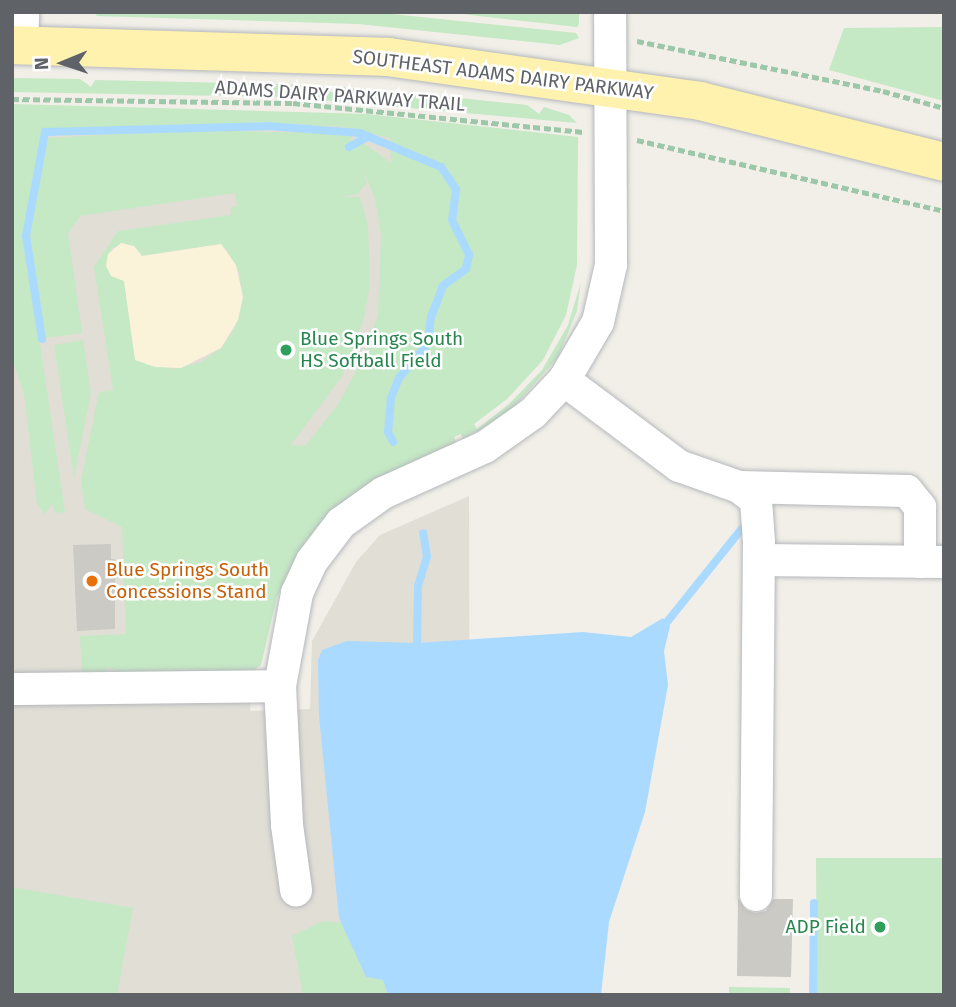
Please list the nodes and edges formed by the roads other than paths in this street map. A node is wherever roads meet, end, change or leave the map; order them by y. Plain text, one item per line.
1 (610, 12) edge
2 (19, 34) edge
3 (610, 85) junction
4 (944, 162) edge
5 (564, 380) junction
6 (739, 487) junction
7 (759, 561) junction
8 (932, 562) edge
9 (280, 686) junction
10 (12, 689) edge
11 (296, 890) dead end
12 (756, 895) dead end

1 - 3 street
2 - 3 main road, SOUTHEAST ADAMS DAIRY PARKWAY
3 - 4 main road, SOUTHEAST ADAMS DAIRY PARKWAY
3 - 5 street
5 - 6 street
5 - 9 street
6 - 7 street
6 - 8 street
7 - 8 street
7 - 12 street
9 - 10 street
9 - 11 street

